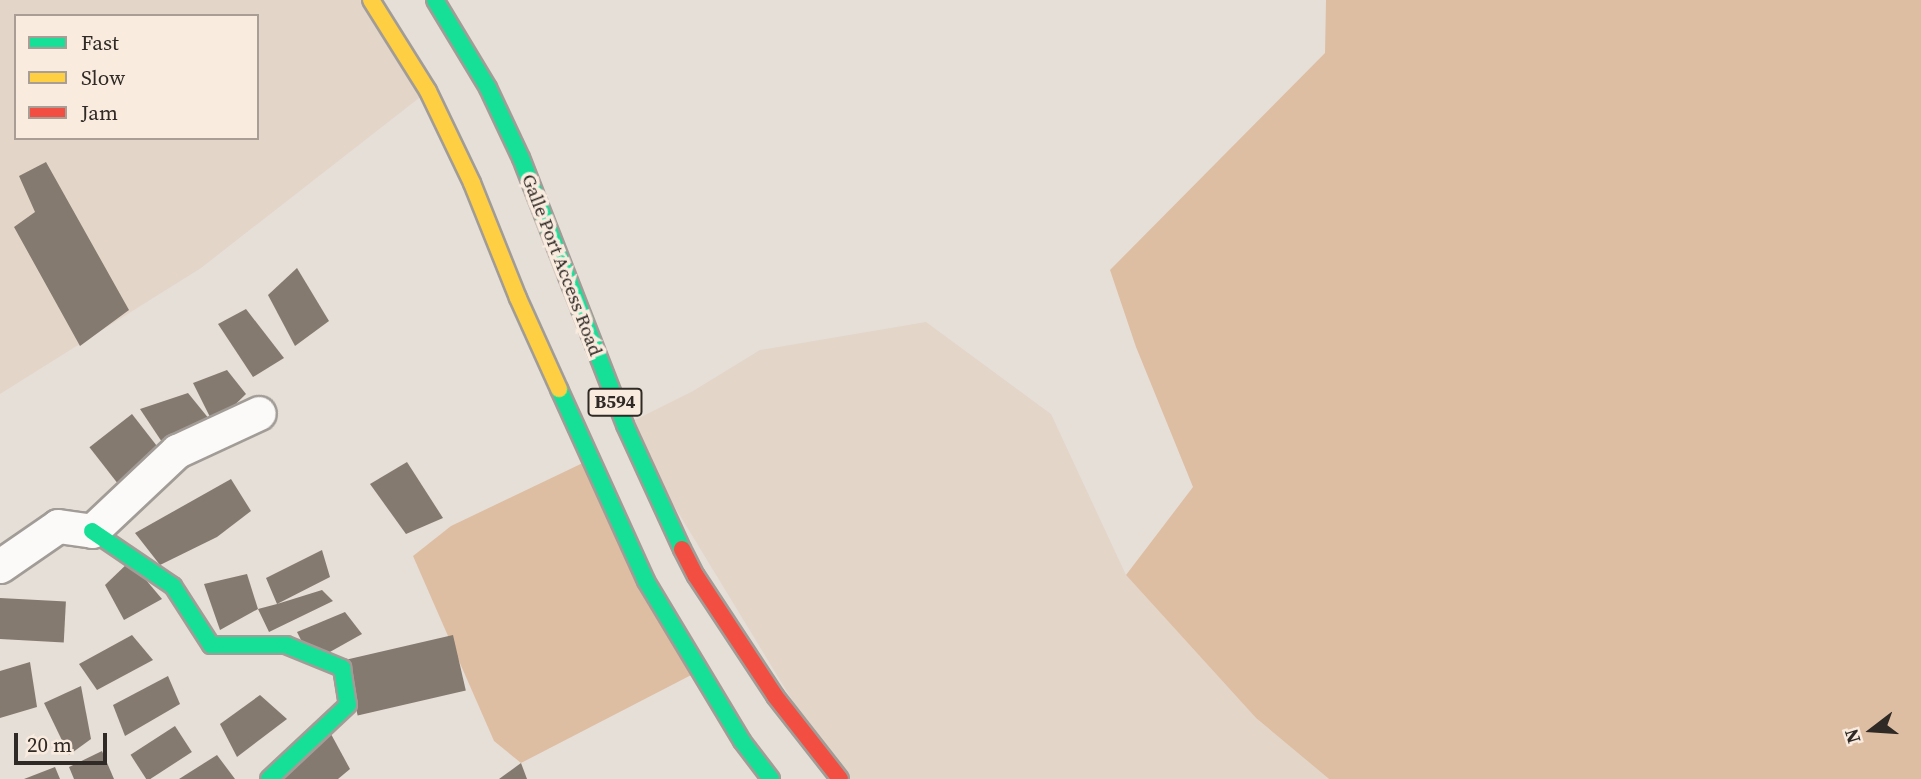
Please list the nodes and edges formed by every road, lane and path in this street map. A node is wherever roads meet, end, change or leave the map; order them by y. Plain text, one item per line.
1 (371, 0) edge
2 (435, 0) edge
3 (259, 412) dead end
4 (92, 531) junction
5 (0, 566) edge
6 (269, 779) edge
7 (771, 779) edge
8 (840, 779) edge

1 - 7 main road, B594
2 - 8 main road, Galle Port Access Road / B594
3 - 4 street
4 - 5 street
4 - 6 main road

